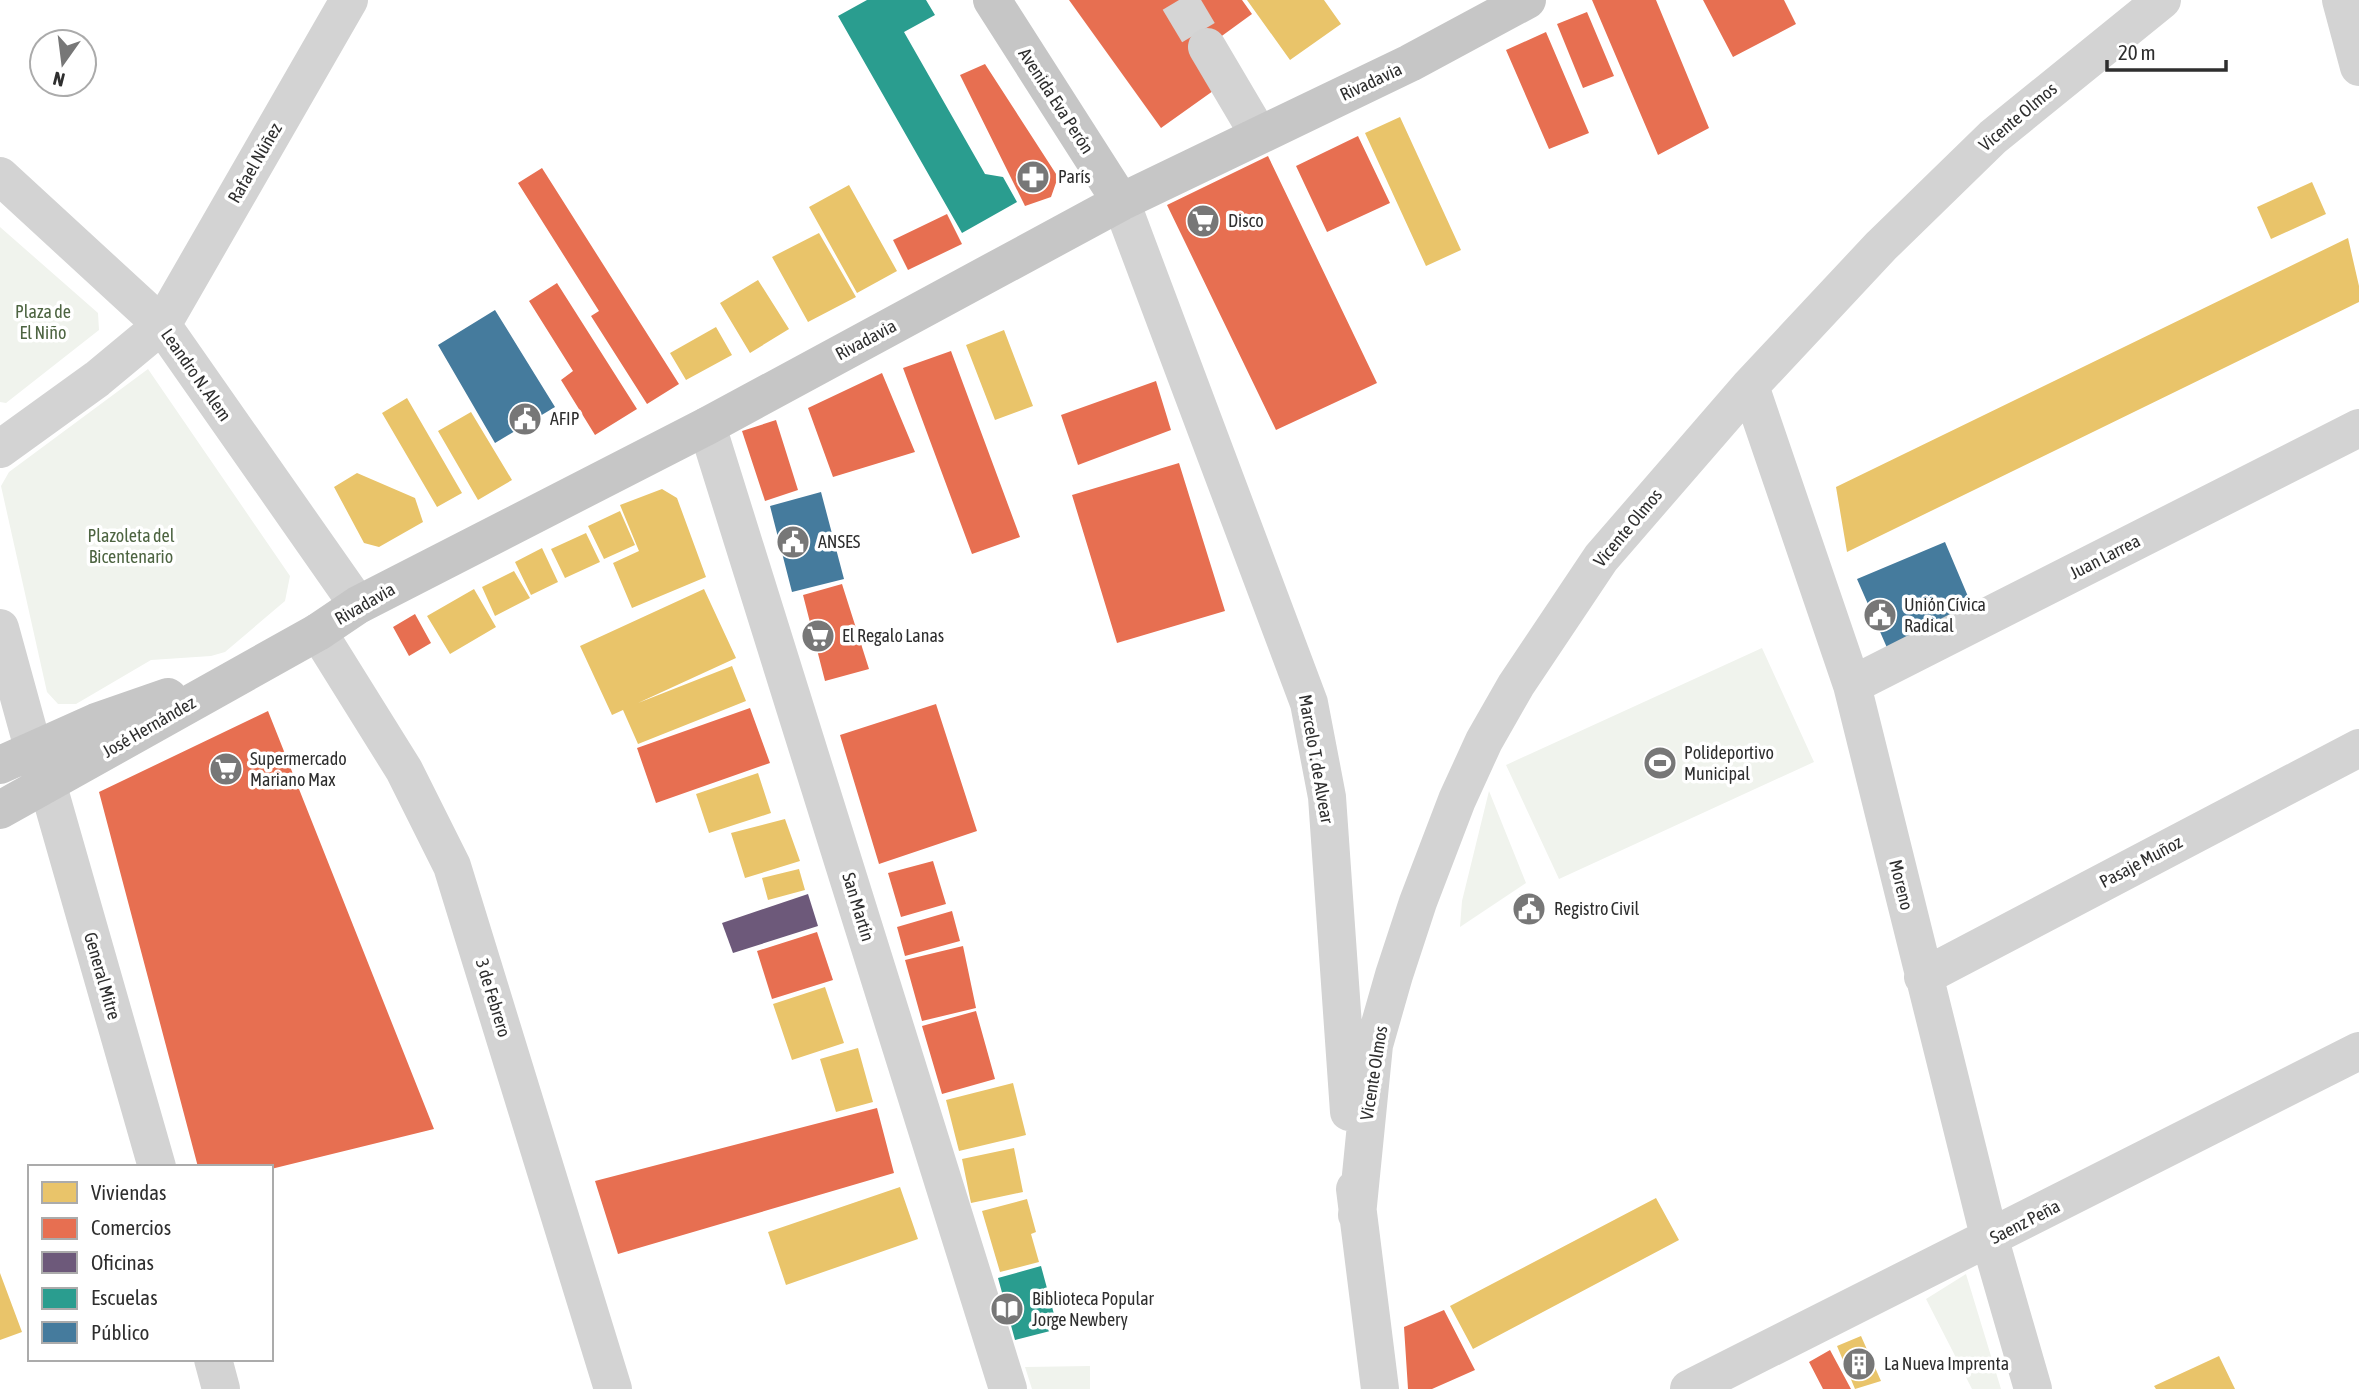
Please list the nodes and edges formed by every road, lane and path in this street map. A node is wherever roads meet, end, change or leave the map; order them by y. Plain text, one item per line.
1 (349, 0) edge
2 (992, 0) edge
3 (1527, 0) edge
4 (2162, 0) edge
5 (2341, 0) edge
6 (1207, 47) tunnel mouth
7 (2359, 66) edge
8 (1259, 135) junction
9 (0, 176) edge
10 (1121, 202) junction
11 (162, 325) junction
12 (1750, 386) junction
13 (707, 426) junction
14 (2359, 428) edge
15 (0, 449) edge
16 (358, 605) junction
17 (0, 628) edge
18 (318, 632) junction
19 (1852, 685) junction
20 (211, 691) junction
21 (2359, 748) edge
22 (16, 757) edge
23 (48, 786) junction
24 (0, 810) edge
25 (1923, 977) junction
26 (2359, 1051) edge
27 (156, 1165) edge
28 (1356, 1215) junction
29 (1990, 1240) junction
30 (214, 1361) edge
31 (221, 1389) edge
32 (613, 1389) edge
33 (1008, 1389) edge
34 (1380, 1389) edge
35 (1689, 1389) edge
36 (2033, 1389) edge

1 - 11 street, Rafael Núñez
2 - 10 main road, Avenida Eva Perón
3 - 8 main road, Rivadavia
4 - 12 street, Vicente Olmos
5 - 7 street
6 - 8 street
8 - 10 main road, Rivadavia
9 - 11 street, Leandro N. Alem
10 - 13 main road, Rivadavia
10 - 28 street, Marcelo T. de Alvear
11 - 15 street
11 - 16 street, Leandro N. Alem
12 - 19 street, Moreno
12 - 28 street, Vicente Olmos
13 - 16 main road, Rivadavia
13 - 33 street, San Martín
14 - 19 street, Juan Larrea
16 - 18 main road, Rivadavia
17 - 22 street, General Mitre
18 - 20 main road, Rivadavia
18 - 32 street, 3 de Febrero
19 - 25 street, Moreno
20 - 22 main road, José Hernández
20 - 23 main road, José Hernández
21 - 25 street, Pasaje Muñoz
22 - 23 street, General Mitre
23 - 24 main road, José Hernández
23 - 27 street, General Mitre
25 - 29 street, Moreno
26 - 29 street, Saenz Peña
28 - 34 street, Marcelo T. de Alvear
29 - 35 street, Saenz Peña
29 - 36 street, Moreno
30 - 31 street

